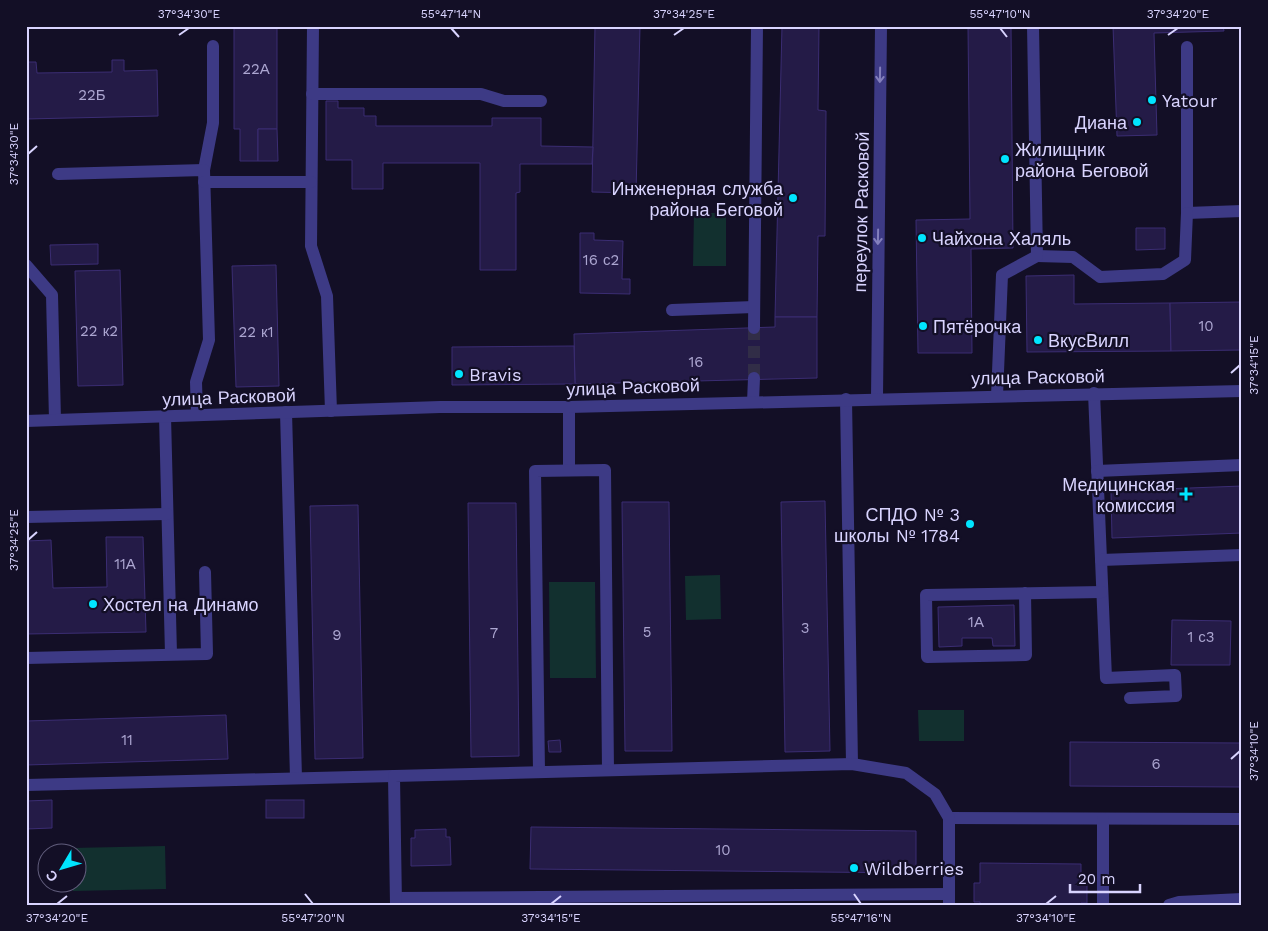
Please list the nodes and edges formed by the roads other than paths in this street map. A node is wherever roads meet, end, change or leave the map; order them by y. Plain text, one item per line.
1 (313, 26) edge
2 (757, 26) edge
3 (881, 26) edge
4 (1033, 26) edge
5 (213, 46) dead end
6 (1187, 47) dead end
7 (312, 94) junction
8 (542, 101) dead end
9 (58, 174) dead end
10 (204, 176) junction
11 (312, 182) junction
12 (1242, 212) edge
13 (1187, 213) junction
14 (1037, 256) junction
15 (26, 265) edge
16 (754, 307) junction
17 (672, 310) dead end
18 (754, 328) tunnel mouth
19 (754, 378) tunnel mouth
20 (1242, 391) edge
21 (1094, 393) junction
22 (997, 396) junction
23 (876, 398) junction
24 (846, 399) junction
25 (753, 402) junction
26 (568, 407) junction
27 (331, 411) junction
28 (286, 412) junction
29 (197, 415) junction
30 (165, 416) junction
31 (55, 420) junction
32 (26, 421) edge
33 (1242, 465) edge
34 (569, 470) junction
35 (1097, 471) junction
36 (167, 514) junction
37 (26, 517) edge
38 (1242, 555) edge
39 (1101, 560) junction
40 (205, 572) dead end
41 (1102, 592) junction
42 (1025, 593) junction
43 (171, 654) junction
44 (26, 658) edge
45 (1130, 698) dead end
46 (852, 764) junction
47 (608, 770) junction
48 (538, 772) junction
49 (394, 776) junction
50 (296, 778) junction
51 (26, 785) edge
52 (949, 818) junction
53 (1103, 818) junction
54 (1242, 819) edge
55 (949, 899) edge
56 (1242, 899) edge
57 (586, 900) edge
58 (396, 901) edge
59 (1103, 905) edge
60 (1169, 905) edge

1 - 7 street
2 - 16 street
3 -> 23 street, переулок Расковой
4 - 14 street
5 - 10 street
6 - 13 street
7 - 8 street
7 - 11 street
9 - 10 street
10 - 11 street
10 - 29 street
11 - 27 street
12 - 13 street
13 - 14 street
14 - 22 street
15 - 31 street
16 - 17 street
16 - 18 street
19 - 25 street
20 - 21 street, улица Расковой
21 - 22 street, улица Расковой
21 - 35 street
22 - 23 street, улица Расковой
23 - 24 street, улица Расковой
24 - 25 street, улица Расковой
24 - 46 street
25 - 26 street, улица Расковой
26 - 27 street, улица Расковой
26 - 34 street
27 - 28 street, улица Расковой
28 - 29 street, улица Расковой
28 - 50 street
29 - 30 street, улица Расковой
30 - 31 street, улица Расковой
30 - 36 street
31 - 32 street, улица Расковой
33 - 35 street
34 - 47 street
34 - 48 street
35 - 39 street
36 - 37 street
36 - 43 street
38 - 39 street
39 - 41 street
40 - 43 street
41 - 42 street
41 - 45 street
42 - 42 street
43 - 44 street
46 - 47 street
46 - 52 street
47 - 48 street
48 - 49 street
49 - 50 street
49 - 58 street
50 - 51 street
52 - 53 street
52 - 55 street
53 - 54 street
53 - 59 street
55 - 57 street
56 - 60 street
57 - 58 street

